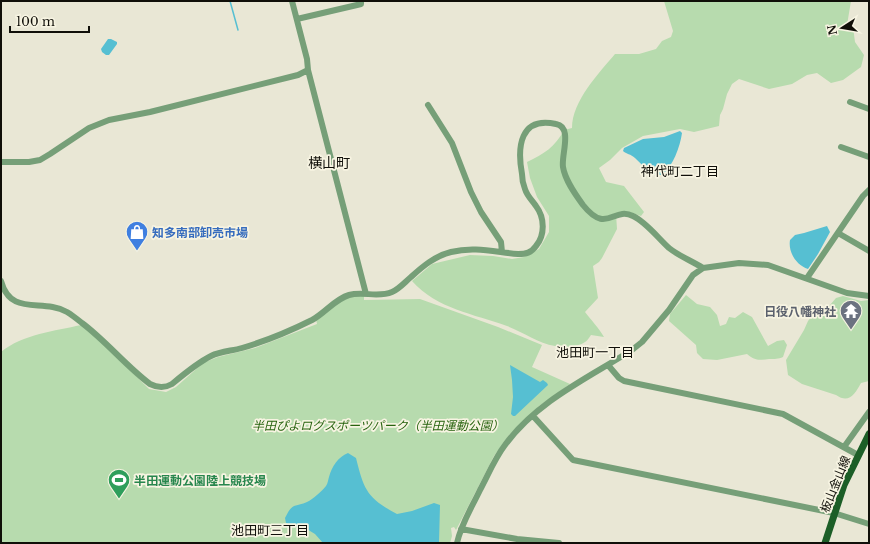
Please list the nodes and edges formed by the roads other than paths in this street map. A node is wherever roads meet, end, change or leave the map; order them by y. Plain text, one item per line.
1 (292, 1) edge
2 (362, 1) edge
3 (297, 19) junction
4 (308, 70) junction
5 (850, 102) dead end
6 (428, 105) dead end
7 (869, 109) edge
8 (841, 147) dead end
9 (869, 157) edge
10 (1, 162) edge
11 (869, 190) edge
12 (838, 233) junction
13 (869, 250) edge
14 (502, 252) junction
15 (703, 268) junction
16 (807, 278) junction
17 (1, 281) edge
18 (366, 294) junction
19 (869, 296) edge
20 (608, 365) junction
21 (869, 412) edge
22 (533, 416) junction
23 (869, 434) edge
24 (844, 447) junction
25 (858, 455) junction
26 (834, 513) junction
27 (869, 524) edge
28 (461, 529) junction
29 (457, 543) edge
30 (559, 543) edge
31 (825, 543) edge

1 - 3 street
2 - 3 street
3 - 4 street
4 - 10 street
4 - 18 street
5 - 7 street
6 - 14 street
8 - 9 street
11 - 12 street
12 - 13 street
12 - 16 street
14 - 15 street
14 - 18 street
15 - 16 street
15 - 20 street
16 - 19 street
17 - 18 street
20 - 22 street
20 - 24 street
21 - 24 street
22 - 26 street
22 - 28 street
23 - 25 main road, 板山金山線
24 - 25 street
25 - 26 main road, 板山金山線
26 - 27 street
26 - 31 main road, 板山金山線
28 - 29 street
28 - 30 street

